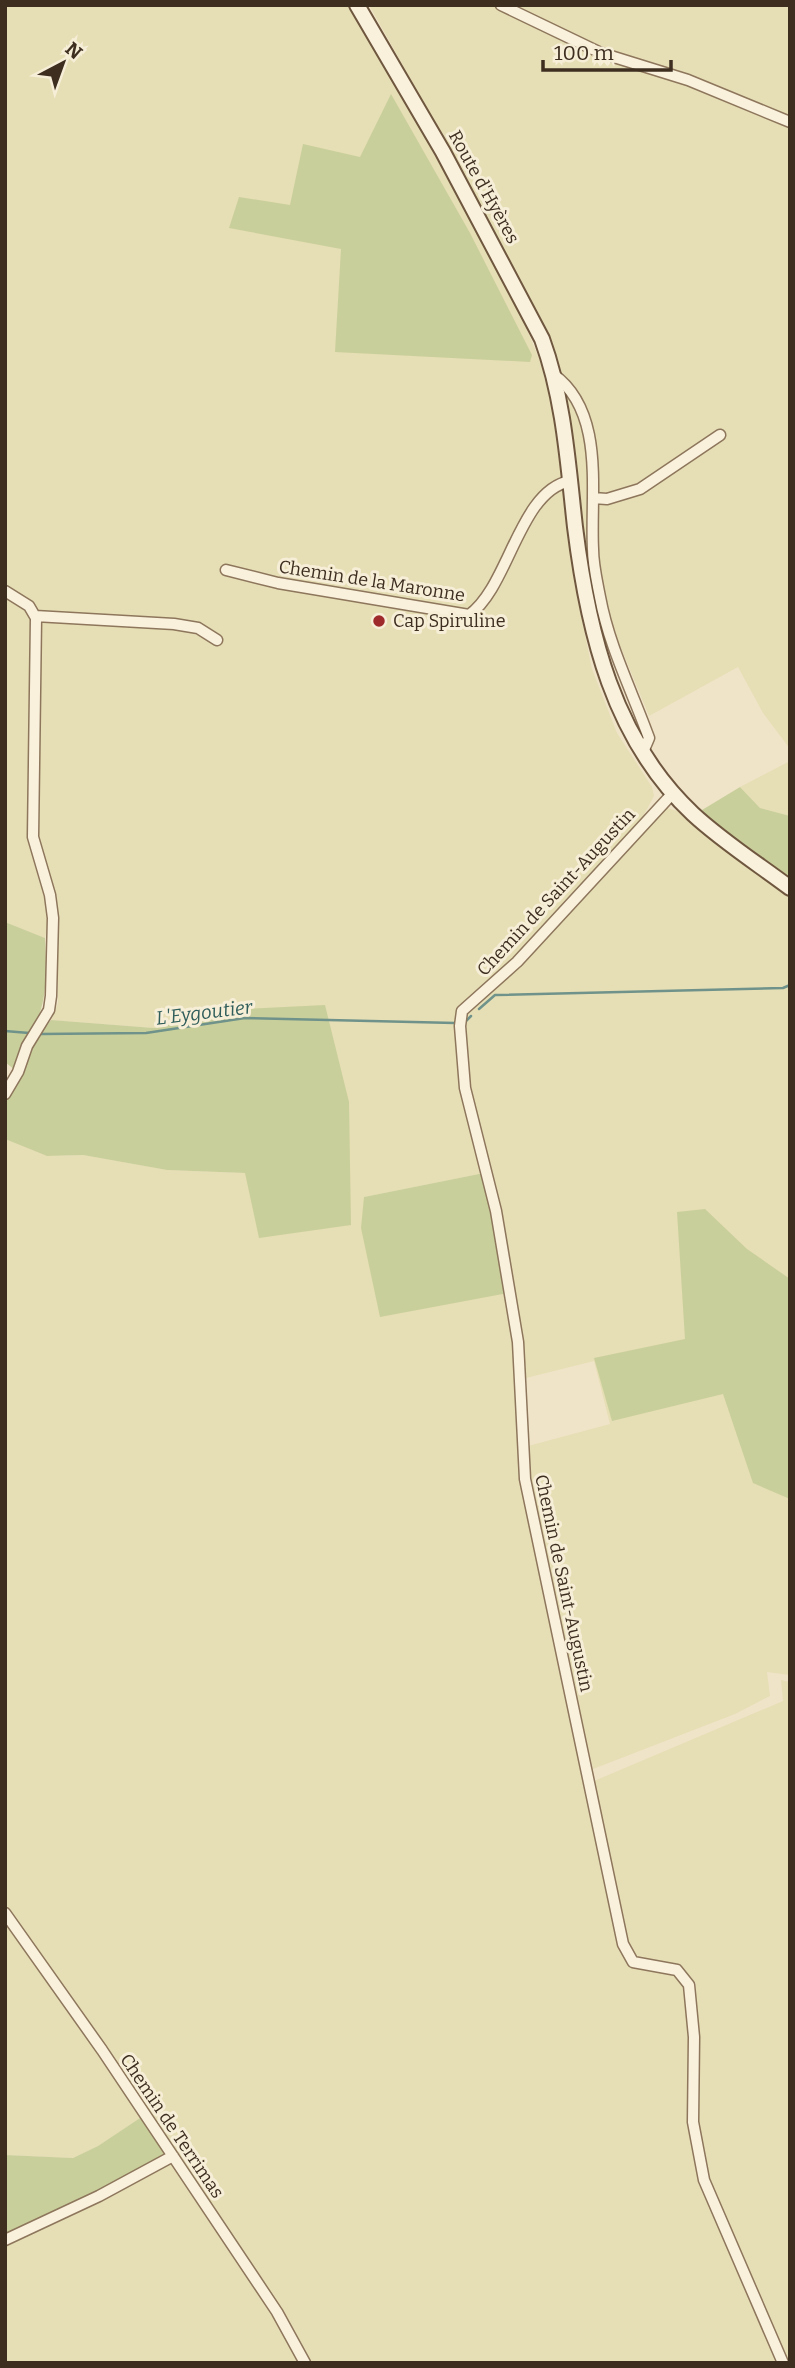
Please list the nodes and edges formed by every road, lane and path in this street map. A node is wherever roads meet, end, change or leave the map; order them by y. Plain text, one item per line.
1 (359, 5) edge
2 (501, 5) edge
3 (790, 122) edge
4 (553, 374) junction
5 (720, 435) dead end
6 (570, 481) junction
7 (593, 498) junction
8 (226, 570) dead end
9 (5, 591) edge
10 (35, 616) junction
11 (217, 640) dead end
12 (643, 752) junction
13 (673, 793) junction
14 (790, 888) edge
15 (5, 1094) edge
16 (5, 1913) edge
17 (173, 2156) junction
18 (5, 2240) edge
19 (305, 2363) edge
20 (783, 2363) edge

1 - 4 main road, Route d'Hyères
2 - 3 street
4 - 6 main road, Route d'Hyères
4 - 7 street, Route d'Hyères
5 - 7 street
6 - 8 street, Chemin de la Maronne
6 - 12 main road, Route d'Hyères
7 - 12 street, Route d'Hyères
9 - 10 street
10 - 11 street
10 - 15 street
12 - 13 main road, Route d'Hyères
13 - 14 main road, Route d'Hyères
13 - 20 street, Chemin de Saint-Augustin
16 - 17 street, Chemin de Terrimas
17 - 18 street
17 - 19 street, Chemin de Terrimas

